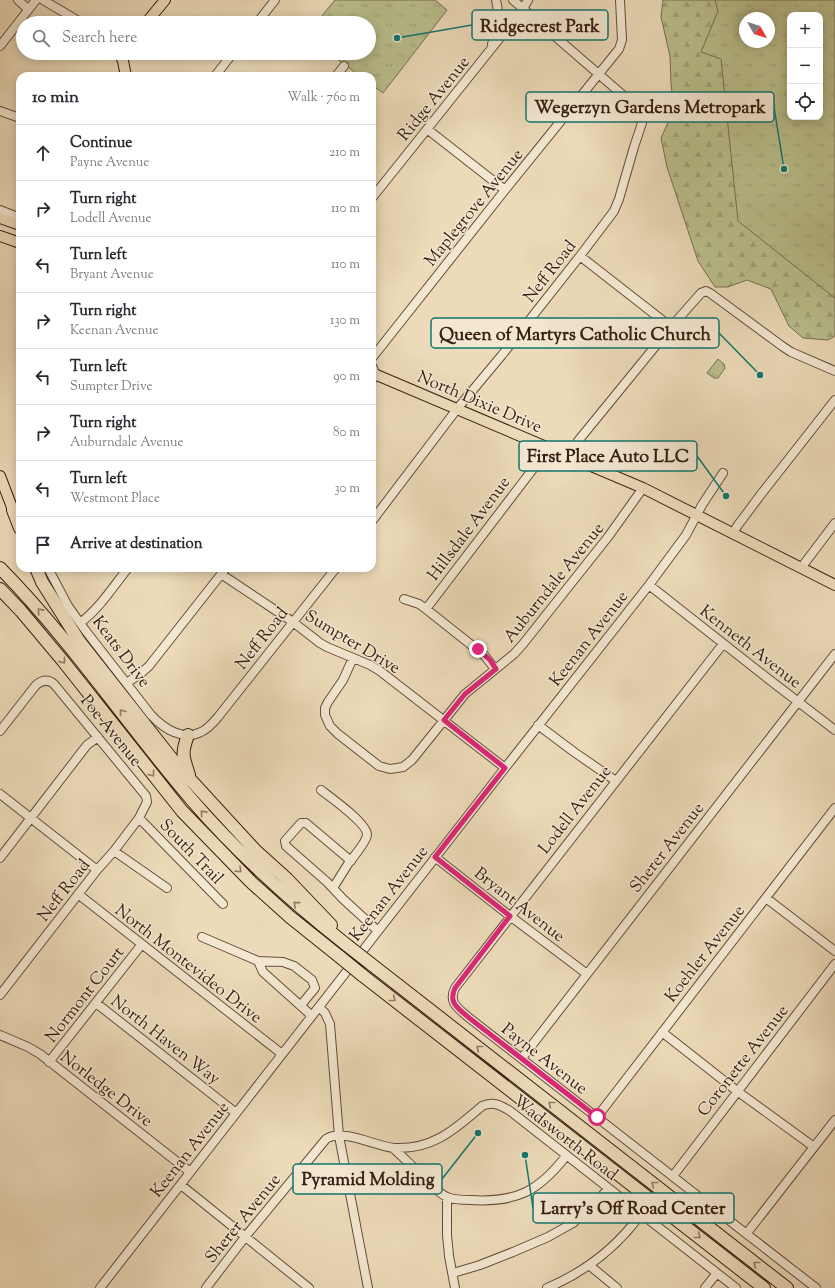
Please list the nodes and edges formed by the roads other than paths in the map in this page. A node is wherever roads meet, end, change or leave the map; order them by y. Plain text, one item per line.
1 (18, 0) edge
2 (36, 0) edge
3 (43, 0) edge
4 (165, 0) edge
5 (275, 0) edge
6 (496, 0) edge
7 (513, 0) edge
8 (528, 0) edge
9 (620, 0) edge
10 (28, 9) junction
11 (524, 9) junction
12 (23, 16) edge
13 (70, 16) edge
14 (152, 16) edge
15 (262, 16) edge
16 (16, 25) edge
17 (0, 46) edge
18 (487, 54) junction
19 (123, 60) edge
20 (227, 60) edge
21 (344, 66) dead end
22 (125, 72) edge
23 (217, 72) edge
24 (339, 72) edge
25 (599, 75) junction
26 (0, 111) edge
27 (16, 117) edge
28 (427, 129) junction
29 (505, 190) junction
30 (376, 193) edge
31 (0, 210) edge
32 (16, 216) edge
33 (0, 218) edge
34 (16, 224) edge
35 (1, 238) edge
36 (16, 242) edge
37 (580, 256) junction
38 (671, 327) junction
39 (376, 353) edge
40 (835, 370) edge
41 (376, 374) edge
42 (835, 400) edge
43 (457, 409) junction
44 (549, 448) junction
45 (571, 457) junction
46 (723, 473) dead end
47 (0, 476) edge
48 (643, 488) junction
49 (13, 510) junction
50 (16, 515) edge
51 (697, 515) junction
52 (376, 516) edge
53 (16, 518) edge
54 (835, 523) edge
55 (733, 533) junction
56 (0, 568) edge
57 (801, 568) junction
58 (38, 572) edge
59 (50, 572) edge
60 (125, 572) edge
61 (223, 572) edge
62 (225, 572) edge
63 (333, 572) edge
64 (649, 584) junction
65 (835, 585) edge
66 (0, 589) edge
67 (404, 599) dead end
68 (426, 609) junction
69 (293, 622) junction
70 (80, 623) junction
71 (723, 644) junction
72 (835, 654) edge
73 (353, 658) junction
74 (496, 669) junction
75 (126, 683) junction
76 (797, 702) junction
77 (444, 720) junction
78 (538, 725) junction
79 (0, 730) edge
80 (835, 730) edge
81 (188, 735) junction
82 (98, 737) junction
83 (505, 768) junction
84 (190, 780) junction
85 (616, 781) junction
86 (321, 790) dead end
87 (0, 794) edge
88 (147, 802) joint
89 (835, 808) edge
90 (31, 818) junction
91 (139, 818) junction
92 (114, 850) junction
93 (435, 857) junction
94 (0, 858) edge
95 (350, 860) junction
96 (97, 870) junction
97 (167, 888) dead end
98 (333, 888) junction
99 (78, 894) junction
100 (766, 898) junction
101 (223, 904) dead end
102 (510, 916) junction
103 (378, 931) junction
104 (202, 937) dead end
105 (142, 944) junction
106 (348, 946) junction
107 (835, 951) edge
108 (258, 961) junction
109 (835, 964) edge
110 (587, 974) junction
111 (0, 994) edge
112 (452, 995) joint
113 (96, 1003) junction
114 (301, 1005) junction
115 (319, 1007) junction
116 (312, 1016) junction
117 (662, 1032) junction
118 (0, 1036) edge
119 (282, 1054) junction
120 (522, 1058) junction
121 (49, 1062) junction
122 (737, 1091) junction
123 (236, 1114) junction
124 (597, 1117) junction
125 (835, 1120) edge
126 (339, 1136) junction
127 (814, 1147) junction
128 (393, 1148) junction
129 (566, 1156) junction
130 (190, 1172) junction
131 (673, 1176) junction
132 (181, 1185) junction
133 (609, 1189) junction
134 (447, 1197) junction
135 (641, 1214) junction
136 (747, 1233) junction
137 (245, 1237) junction
138 (589, 1265) junction
139 (453, 1273) junction
140 (717, 1273) junction
141 (100, 1288) edge
142 (206, 1288) edge
143 (309, 1288) edge
144 (368, 1288) edge
145 (455, 1288) edge
146 (547, 1288) edge
147 (617, 1288) edge
148 (705, 1288) edge
149 (736, 1288) edge
150 (764, 1288) edge
151 (787, 1288) edge
152 (816, 1288) edge

1 - 10 street
2 - 10 street
3 - 13 street
4 - 14 main road
5 - 15 street
6 - 18 street
7 - 11 street
8 - 11 street, Ridge Avenue
9 - 25 street, Maplegrove Avenue
10 - 12 street
11 - 18 street, Ridge Avenue
11 - 25 street
16 - 17 street
18 - 28 street, Ridge Avenue
19 - 22 main road
20 - 23 street
21 - 24 street
25 - 29 street, Maplegrove Avenue
25 - 37 street, Neff Road
26 - 27 street
28 - 29 street
28 - 30 street, Ridge Avenue
29 - 39 street, Maplegrove Avenue
31 - 32 street
33 - 34 main road
35 - 36 main road
37 - 38 street
37 - 43 street, Neff Road
38 - 40 street
38 - 45 street
41 - 43 main road, North Dixie Drive
42 - 55 street
43 - 44 main road, North Dixie Drive
43 - 52 street, Neff Road
44 - 45 main road, North Dixie Drive
44 - 68 street, Hillsdale Avenue
45 - 48 main road, North Dixie Drive
46 - 51 street, Keenan Avenue
47 - 49 main road
48 - 51 main road, North Dixie Drive
48 - 74 street, Auburndale Avenue
49 - 50 street
49 - 53 highway
51 - 55 main road, North Dixie Drive
51 - 64 street, Keenan Avenue
54 - 57 street
55 - 57 main road, North Dixie Drive
106 -> 56 highway
57 - 65 main road, North Dixie Drive
58 - 84 highway
59 - 70 street, Keats Drive
60 - 70 street
61 - 75 street
62 - 69 street, Sumpter Drive
63 - 69 street, Neff Road
64 - 71 street, Kenneth Avenue
64 - 78 street, Keenan Avenue
66 -> 150 highway, bridge
67 - 68 street
68 - 74 street
69 - 73 street, Sumpter Drive
69 - 81 street, Neff Road
70 - 75 street, Keats Drive
71 - 76 street, Kenneth Avenue
71 - 85 street, Lodell Avenue
72 - 76 street, Sherer Avenue
73 - 77 street, Sumpter Drive
73 - 77 street, Auburndale Avenue
74 - 77 street, Auburndale Avenue
75 - 81 street, Keats Drive
76 - 80 street, Kenneth Avenue
76 - 110 street, Sherer Avenue
77 - 83 street, Sumpter Drive
78 - 83 street, Keenan Avenue
78 - 85 street
79 - 82 street, Poe Avenue
81 - 84 highway
82 - 88 street, Poe Avenue
82 - 90 street
83 - 93 street, Keenan Avenue
84 - 106 highway
85 - 102 street, Lodell Avenue
86 - 95 street
87 - 90 street
88 - 91 street, Neff Road
89 - 100 street, Koehler Avenue
90 - 94 street
90 - 96 street
91 - 92 street, Neff Road
91 - 101 street, South Trail
92 - 96 street, Neff Road
92 - 97 street
93 - 102 street, Bryant Avenue
93 - 103 street, Keenan Avenue
95 - 98 street
95 - 98 street
96 - 99 street, Neff Road
98 - 103 street
99 - 105 street, North Montevideo Drive
99 - 111 street, Neff Road
100 - 107 street
100 - 117 street, Koehler Avenue
102 - 110 street, Bryant Avenue
102 - 112 street, Lodell Avenue
103 - 115 street, Keenan Avenue
104 - 108 street
105 - 113 street, Normont Court
105 - 119 street, North Montevideo Drive
151 -> 106 highway, bridge
108 - 114 street
108 - 114 street
109 - 122 street, Coronette Avenue
110 - 120 street, Sherer Avenue
112 - 120 street, Payne Avenue
113 - 121 street, Normont Court
113 - 123 street, North Haven Way
114 - 116 street
115 - 116 street, Keenan Avenue
115 - 126 street
116 - 119 street, Keenan Avenue
117 - 122 street
117 - 124 street, Koehler Avenue
118 - 121 street, Norledge Drive
119 - 123 street, Keenan Avenue
120 - 124 street, Payne Avenue
121 - 130 street, Norledge Drive
122 - 127 street
122 - 131 street, Coronette Avenue
123 - 130 street, Keenan Avenue
124 - 131 street, Payne Avenue
125 - 127 street
126 - 128 street
126 - 137 street, Sherer Avenue
126 - 144 street
127 - 136 street
128 - 129 street, Wadsworth Road
128 - 134 street
129 - 133 street, Wadsworth Road
129 - 134 street
130 - 132 street, Keenan Avenue
131 - 136 street, Payne Avenue
132 - 137 street
132 - 141 street, Keenan Avenue
133 - 135 street, Wadsworth Road
133 - 139 street
134 - 139 street
135 - 138 street
135 - 140 street, Wadsworth Road
136 - 152 street, Payne Avenue
137 - 142 street, Sherer Avenue
137 - 143 street
138 - 146 street
138 - 147 street
139 - 145 street
140 - 148 street
140 - 149 street, Wadsworth Road

